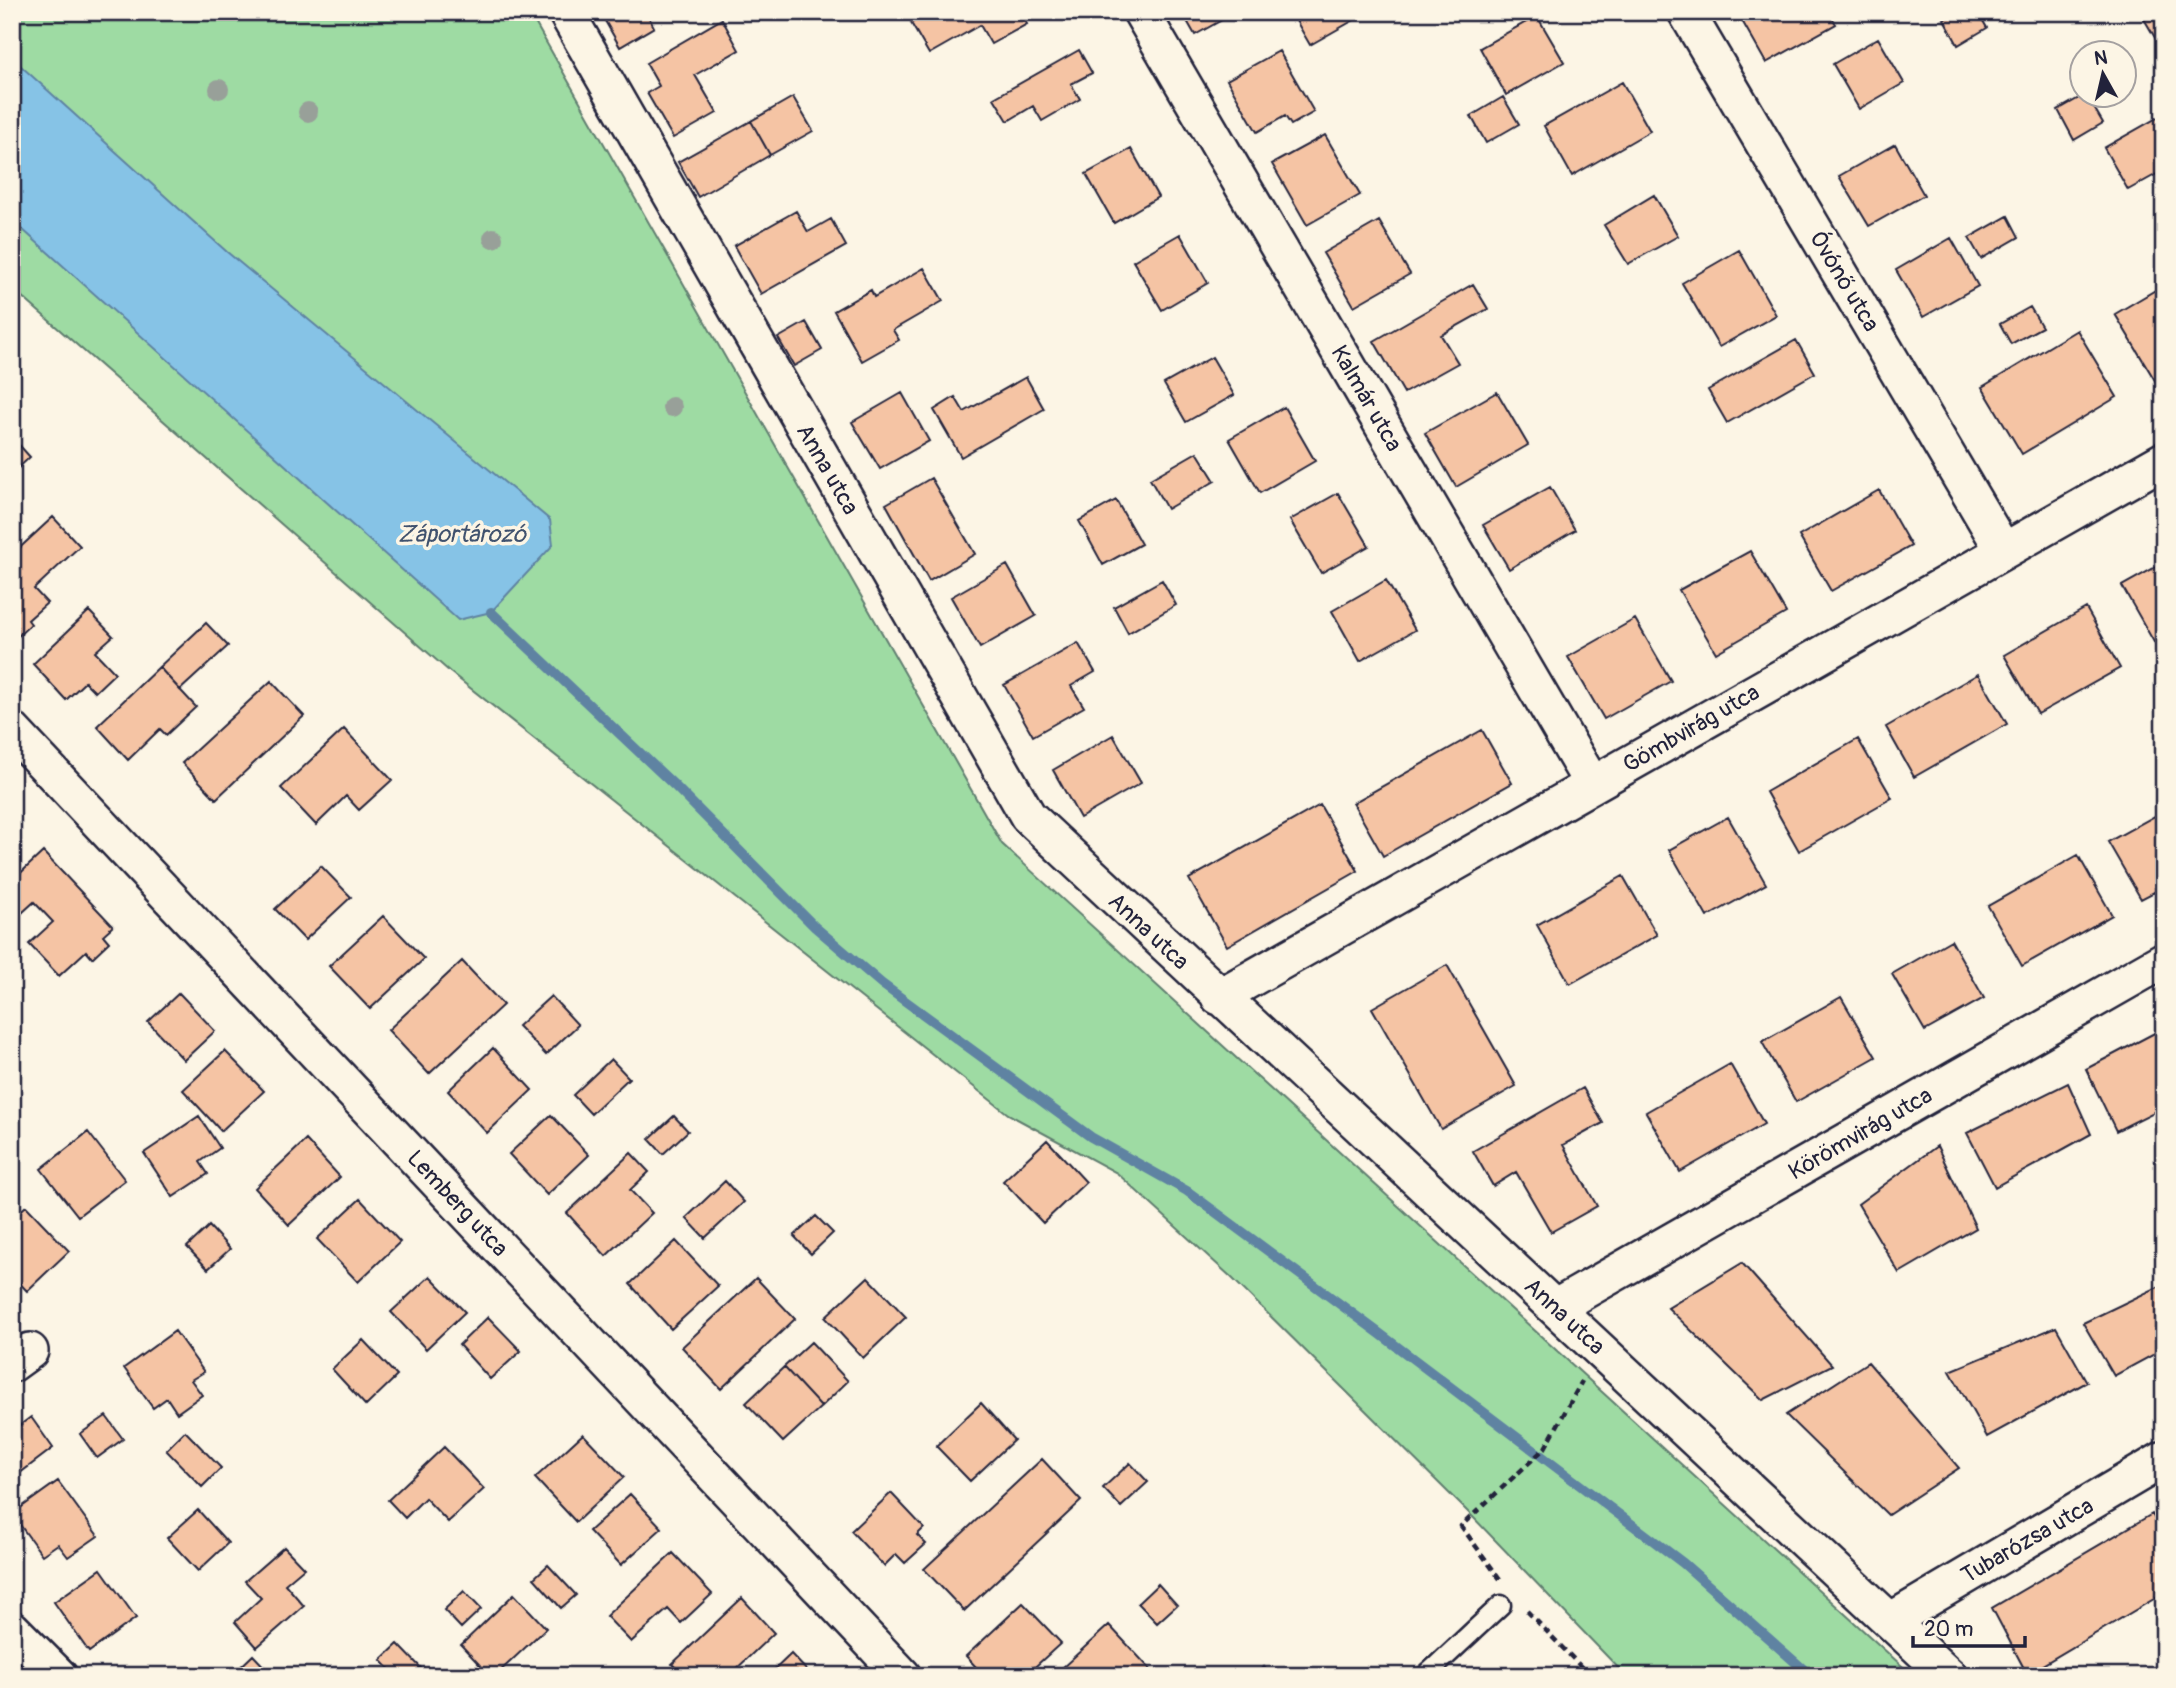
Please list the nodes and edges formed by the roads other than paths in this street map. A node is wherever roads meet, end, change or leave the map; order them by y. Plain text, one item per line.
1 (566, 12) edge
2 (1141, 12) edge
3 (1686, 12) edge
4 (2164, 460) edge
5 (2003, 550) junction
6 (12, 730) edge
7 (1592, 784) junction
8 (2164, 960) edge
9 (1219, 997) junction
10 (1556, 1307) junction
11 (2164, 1460) edge
12 (1504, 1598) road end
13 (1890, 1621) junction
14 (12, 1629) edge
15 (59, 1676) edge
16 (903, 1676) edge
17 (1425, 1676) edge
18 (1950, 1676) edge

1 - 9 street, Anna utca
2 - 7 street, Kalmár utca
3 - 5 street, Óvónő utca
4 - 5 street, Gömbvirág utca
5 - 7 street, Gömbvirág utca
6 - 16 street, Lemberg utca
7 - 9 street, Gömbvirág utca
8 - 10 street, Körömvirág utca
9 - 10 street, Anna utca
10 - 13 street, Anna utca
11 - 13 street, Tubarózsa utca
12 - 17 lane
13 - 18 street, Anna utca
14 - 15 street

